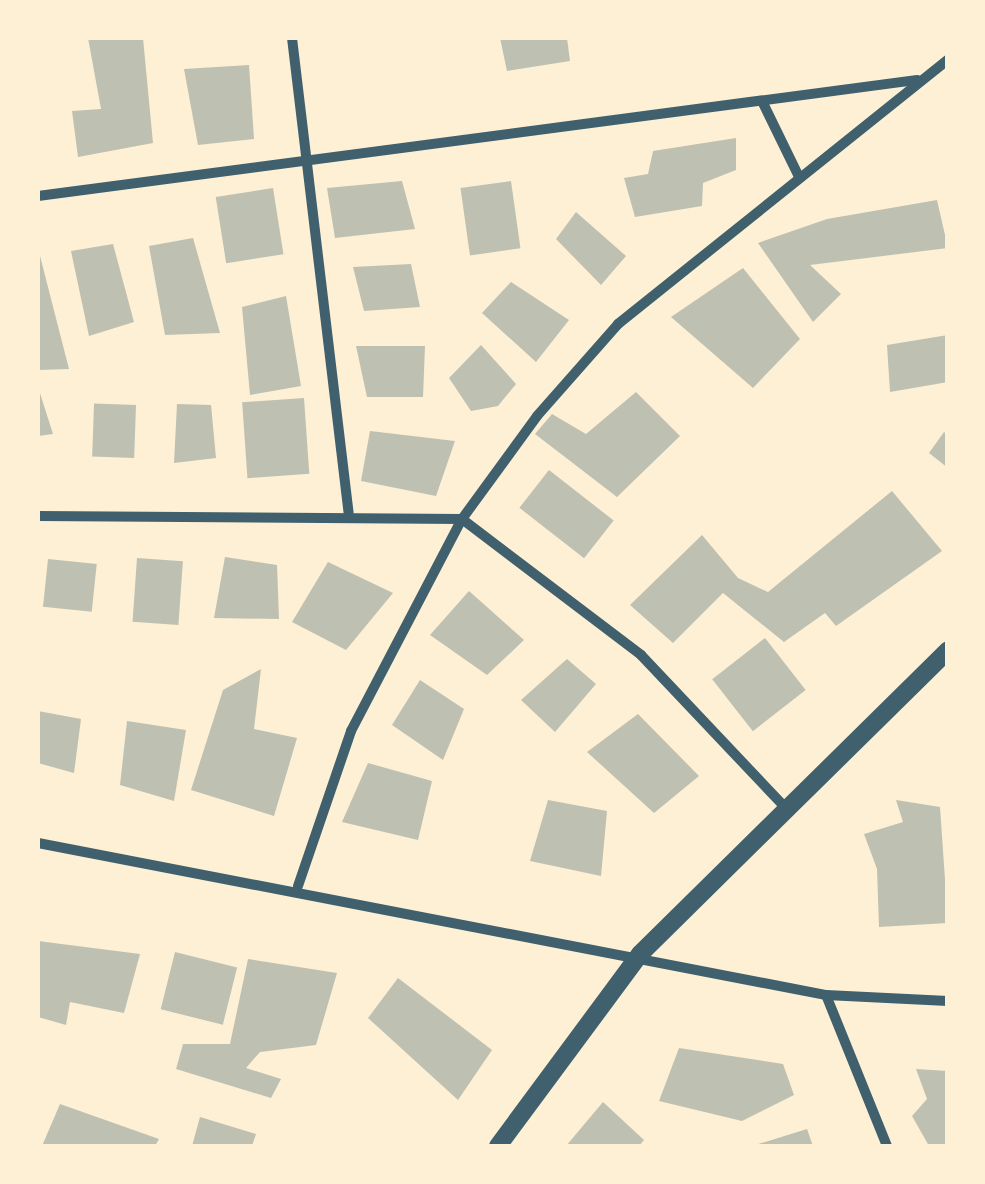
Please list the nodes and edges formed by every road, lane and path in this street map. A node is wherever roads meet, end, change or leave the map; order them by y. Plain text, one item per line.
1 (292, 38) edge
2 (948, 60) edge
3 (918, 80) junction
4 (762, 101) junction
5 (309, 162) junction
6 (799, 178) junction
7 (38, 186) edge
8 (38, 196) edge
9 (349, 513) junction
10 (38, 516) edge
11 (462, 519) junction
12 (948, 650) edge
13 (783, 805) junction
14 (38, 843) edge
15 (298, 886) junction
16 (640, 954) junction
17 (826, 995) junction
18 (948, 1001) edge
19 (498, 1146) edge
20 (887, 1146) edge

1 - 5 street
2 - 3 street
3 - 4 street
3 - 6 street
4 - 5 street
4 - 6 street
5 - 8 street
5 - 9 street
6 - 11 street
7 - 8 street
9 - 10 street
9 - 11 street
11 - 13 street
11 - 15 street
12 - 13 street
13 - 16 street
14 - 15 street
15 - 16 street
16 - 17 street
16 - 19 street
17 - 18 street
17 - 20 street

